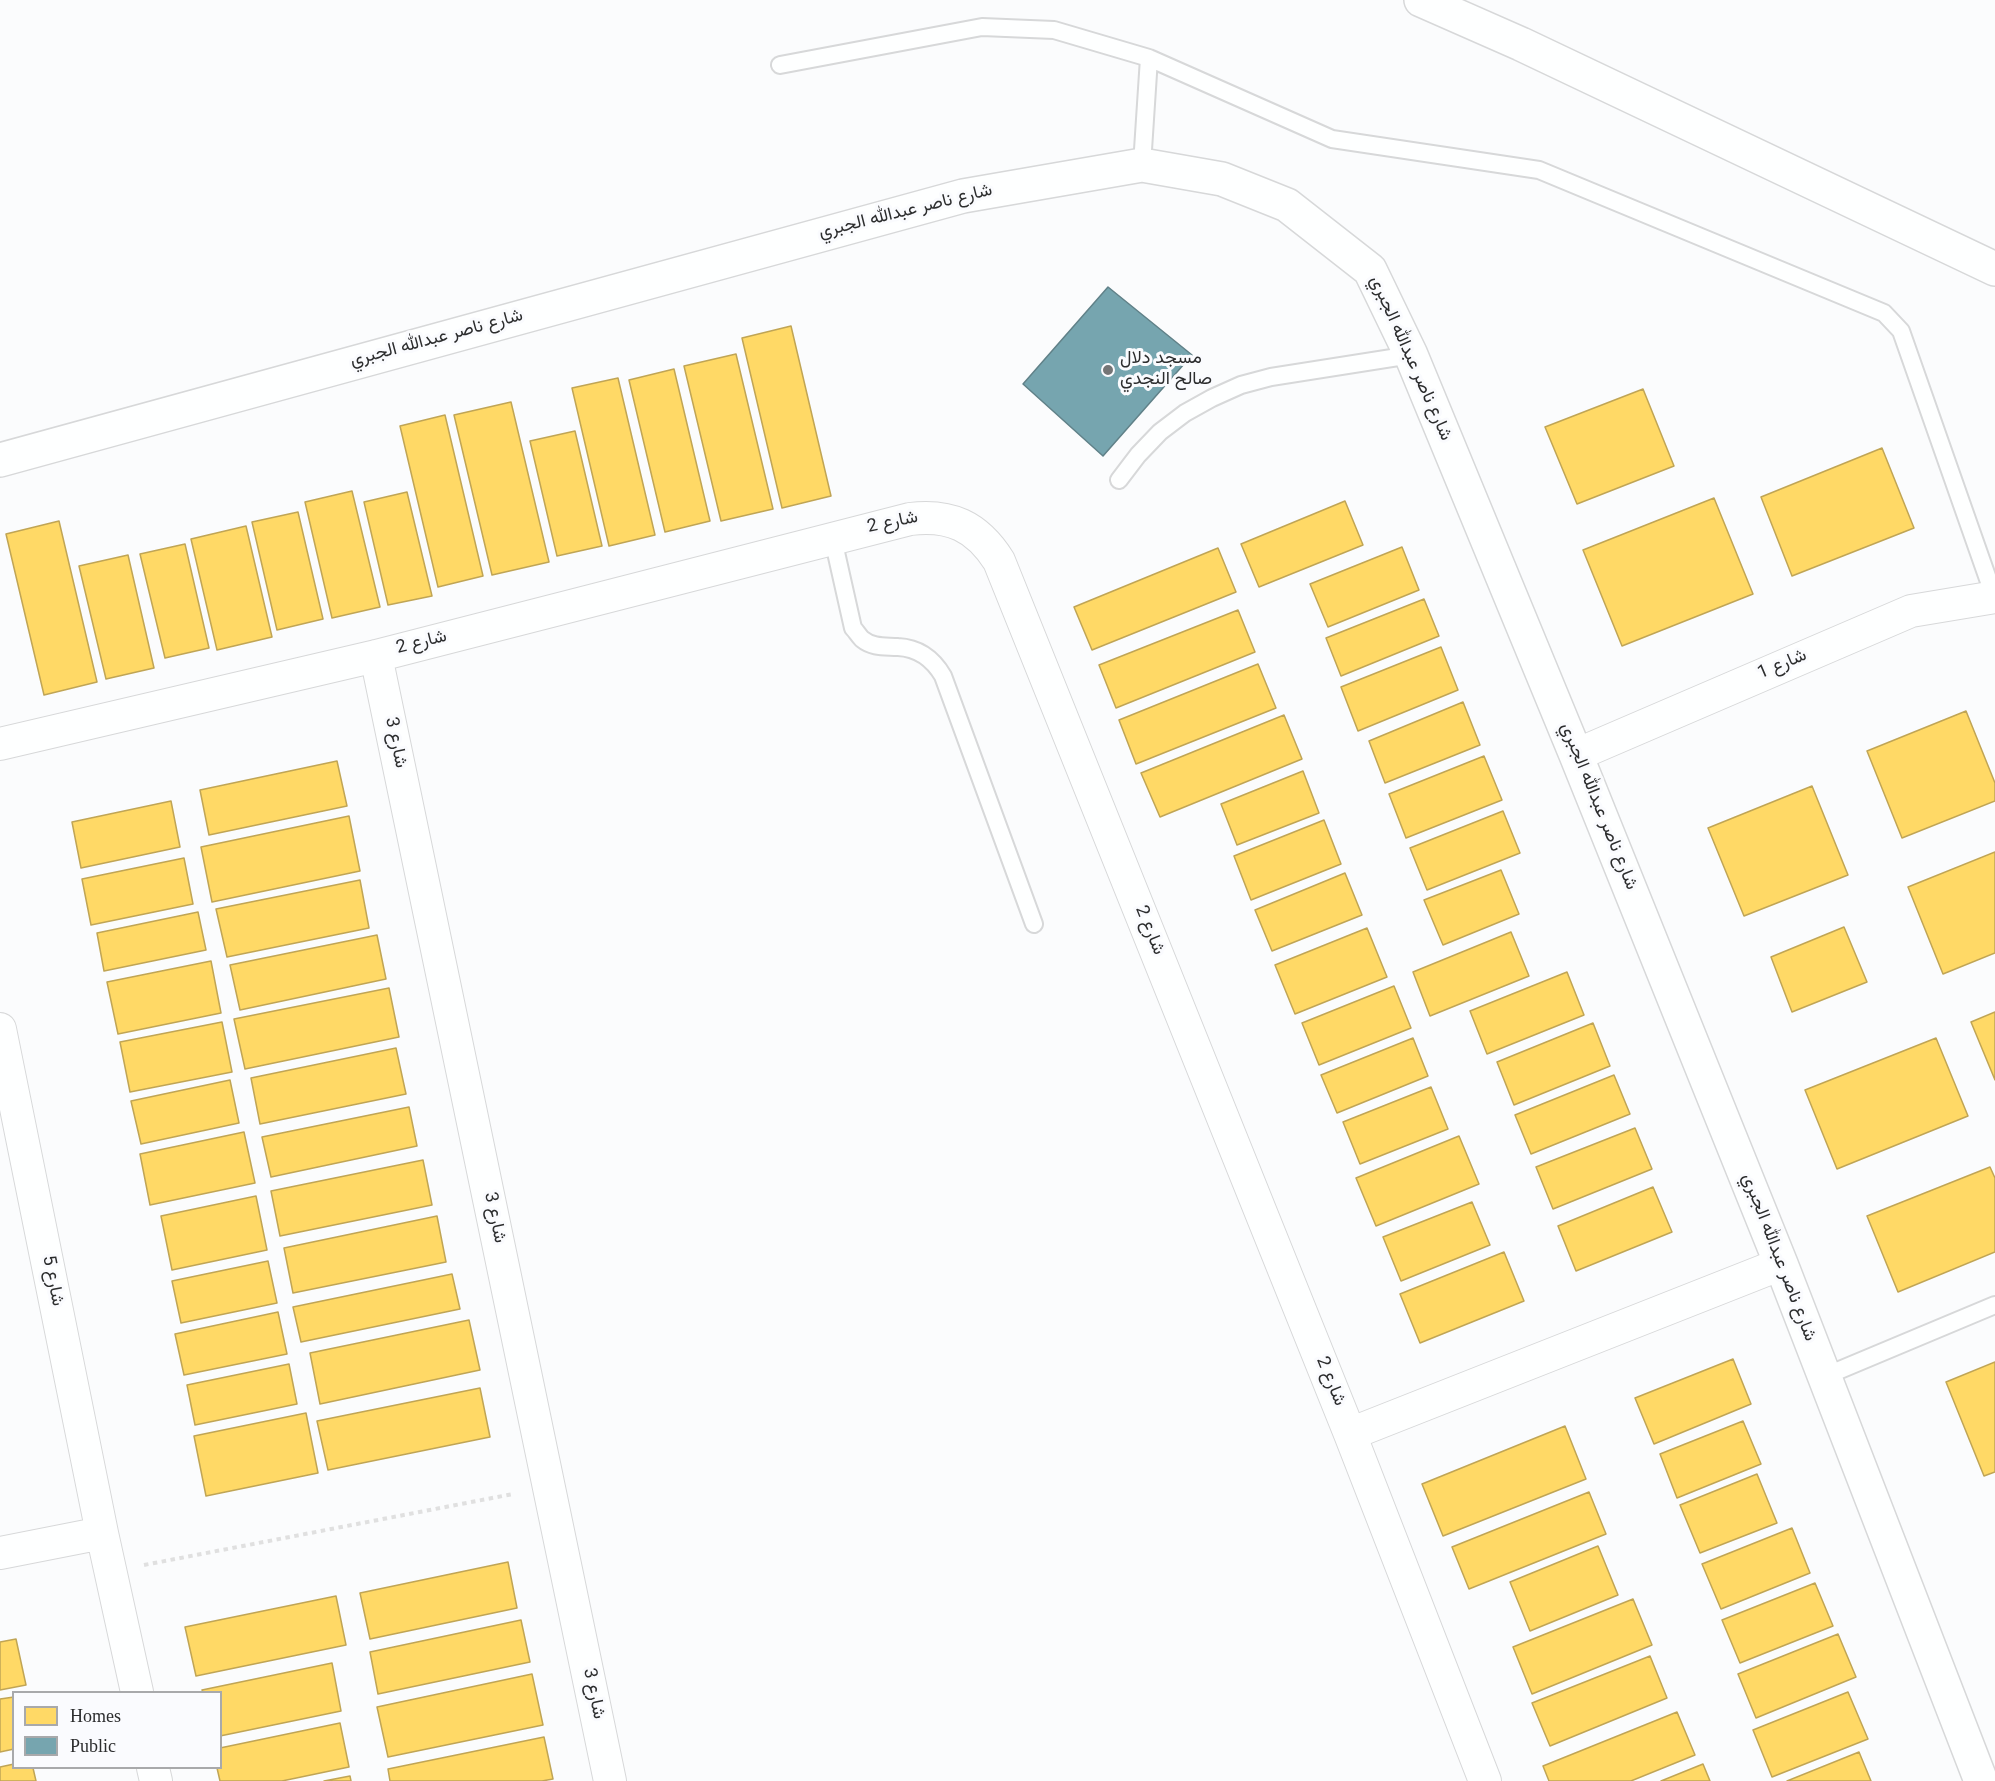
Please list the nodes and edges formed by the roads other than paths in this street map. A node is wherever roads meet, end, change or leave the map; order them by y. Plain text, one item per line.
1 (1421, 0) edge
2 (1149, 58) junction
3 (780, 65) dead end
4 (1142, 165) junction
5 (1995, 269) edge
6 (1411, 356) junction
7 (0, 460) edge
8 (1119, 480) dead end
9 (833, 539) junction
10 (1995, 596) edge
11 (376, 656) junction
12 (0, 744) edge
13 (1576, 755) junction
14 (1034, 924) dead end
15 (0, 1029) edge
16 (1781, 1264) junction
17 (1995, 1305) edge
18 (1823, 1377) junction
19 (1350, 1434) junction
20 (102, 1533) junction
21 (0, 1553) edge
22 (137, 1691) edge
23 (610, 1781) edge
24 (1485, 1781) edge
25 (1981, 1781) edge

1 - 5 main road
2 - 3 lane
2 - 4 lane
2 - 10 lane
4 - 6 main road, شارع ناصر عبدالله الجبري
4 - 7 main road, شارع ناصر عبدالله الجبري
6 - 8 lane
6 - 13 main road, شارع ناصر عبدالله الجبري
9 - 11 street, شارع 2
9 - 14 lane
9 - 19 street, شارع 2
10 - 13 street, شارع 1
11 - 12 street, شارع 2
11 - 23 street, شارع 3
13 - 16 main road, شارع ناصر عبدالله الجبري
15 - 20 street, شارع 5
16 - 18 main road, شارع ناصر عبدالله الجبري
16 - 19 street
17 - 18 lane
18 - 25 main road, شارع ناصر عبدالله الجبري
19 - 24 street, شارع 2
20 - 21 street
20 - 22 street, شارع 5

